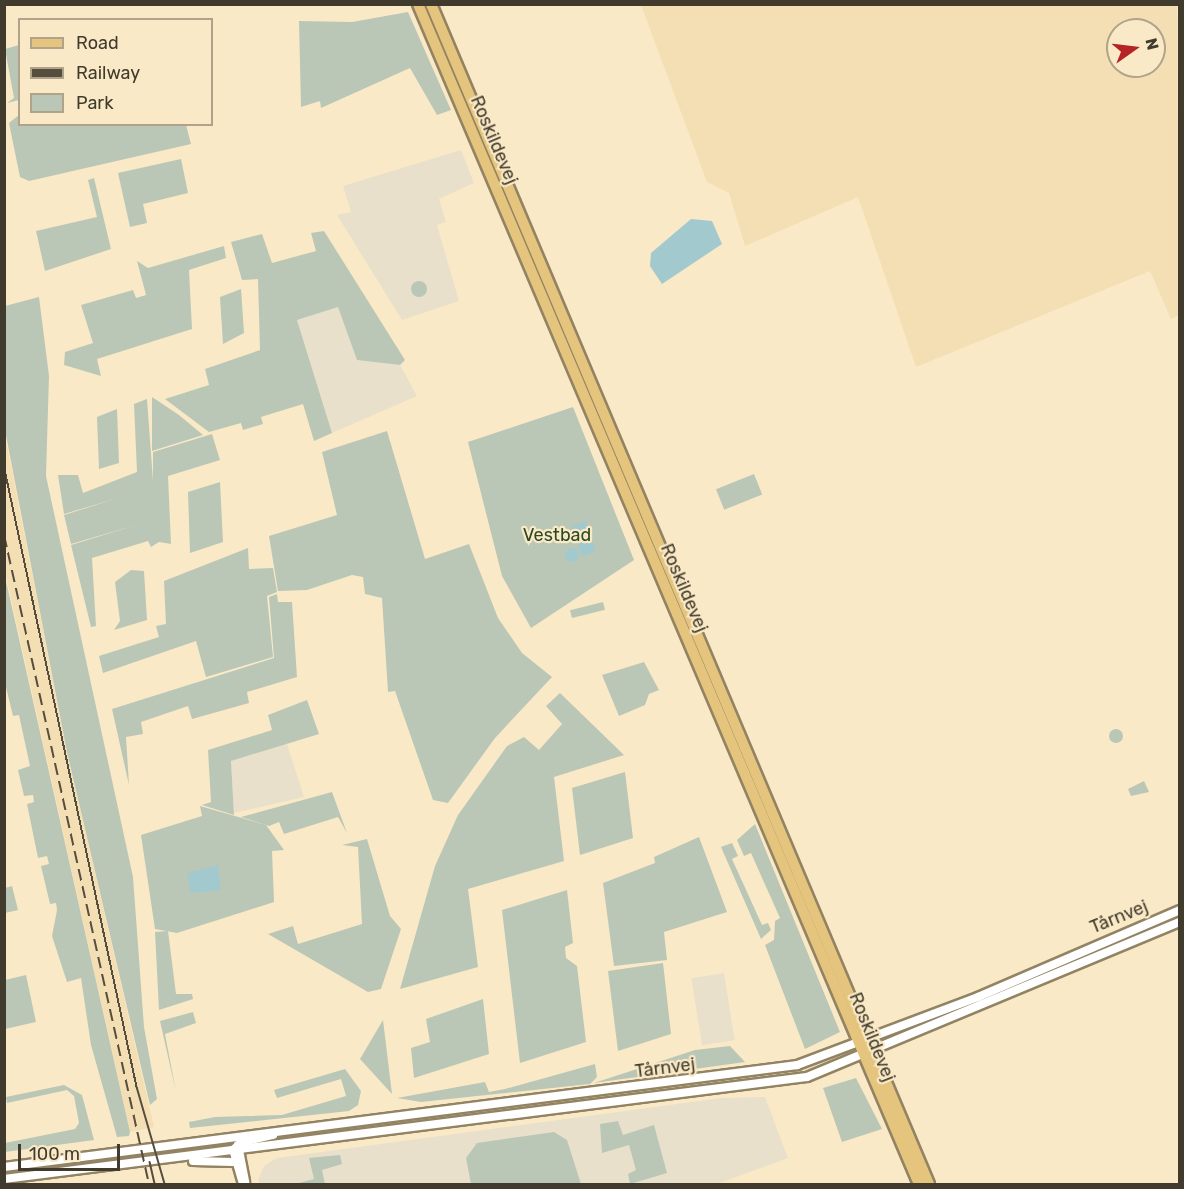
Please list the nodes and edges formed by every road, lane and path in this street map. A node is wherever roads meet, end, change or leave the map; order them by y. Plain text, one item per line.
1 (418, 4) edge
2 (431, 4) edge
3 (597, 394) junction
4 (585, 399) junction
5 (1179, 910) edge
6 (1179, 921) edge
7 (870, 1040) junction
8 (857, 1045) junction
9 (876, 1053) junction
10 (862, 1059) junction
11 (378, 1120) junction
12 (320, 1125) junction
13 (380, 1133) junction
14 (225, 1137) junction
15 (237, 1148) junction
16 (233, 1162) junction
17 (130, 1163) junction
18 (4, 1167) edge
19 (5, 1179) edge
20 (244, 1185) edge
21 (919, 1185) edge
22 (929, 1185) edge

1 - 4 main road, Roskildevej
2 - 3 main road, Roskildevej
3 - 4 street
3 - 7 main road, Roskildevej
4 - 8 main road, Roskildevej
5 - 7 street, Tårnvej
6 - 9 street, Tårnvej
7 - 8 street, Tårnvej
7 - 9 main road, Roskildevej
8 - 10 main road, Roskildevej
8 - 11 street, Tårnvej
9 - 10 street, Tårnvej
9 - 22 main road, Roskildevej
10 - 13 street, Tårnvej
10 - 21 main road, Roskildevej
11 - 12 street, Tårnvej
11 - 13 street
12 - 14 street, Tårnvej
12 - 15 street
13 - 15 street, Tårnvej
14 - 15 street
14 - 18 street, Tårnvej
15 - 16 street
15 - 17 street, Tårnvej
15 - 20 street
16 - 17 street
16 - 20 street
17 - 19 street

